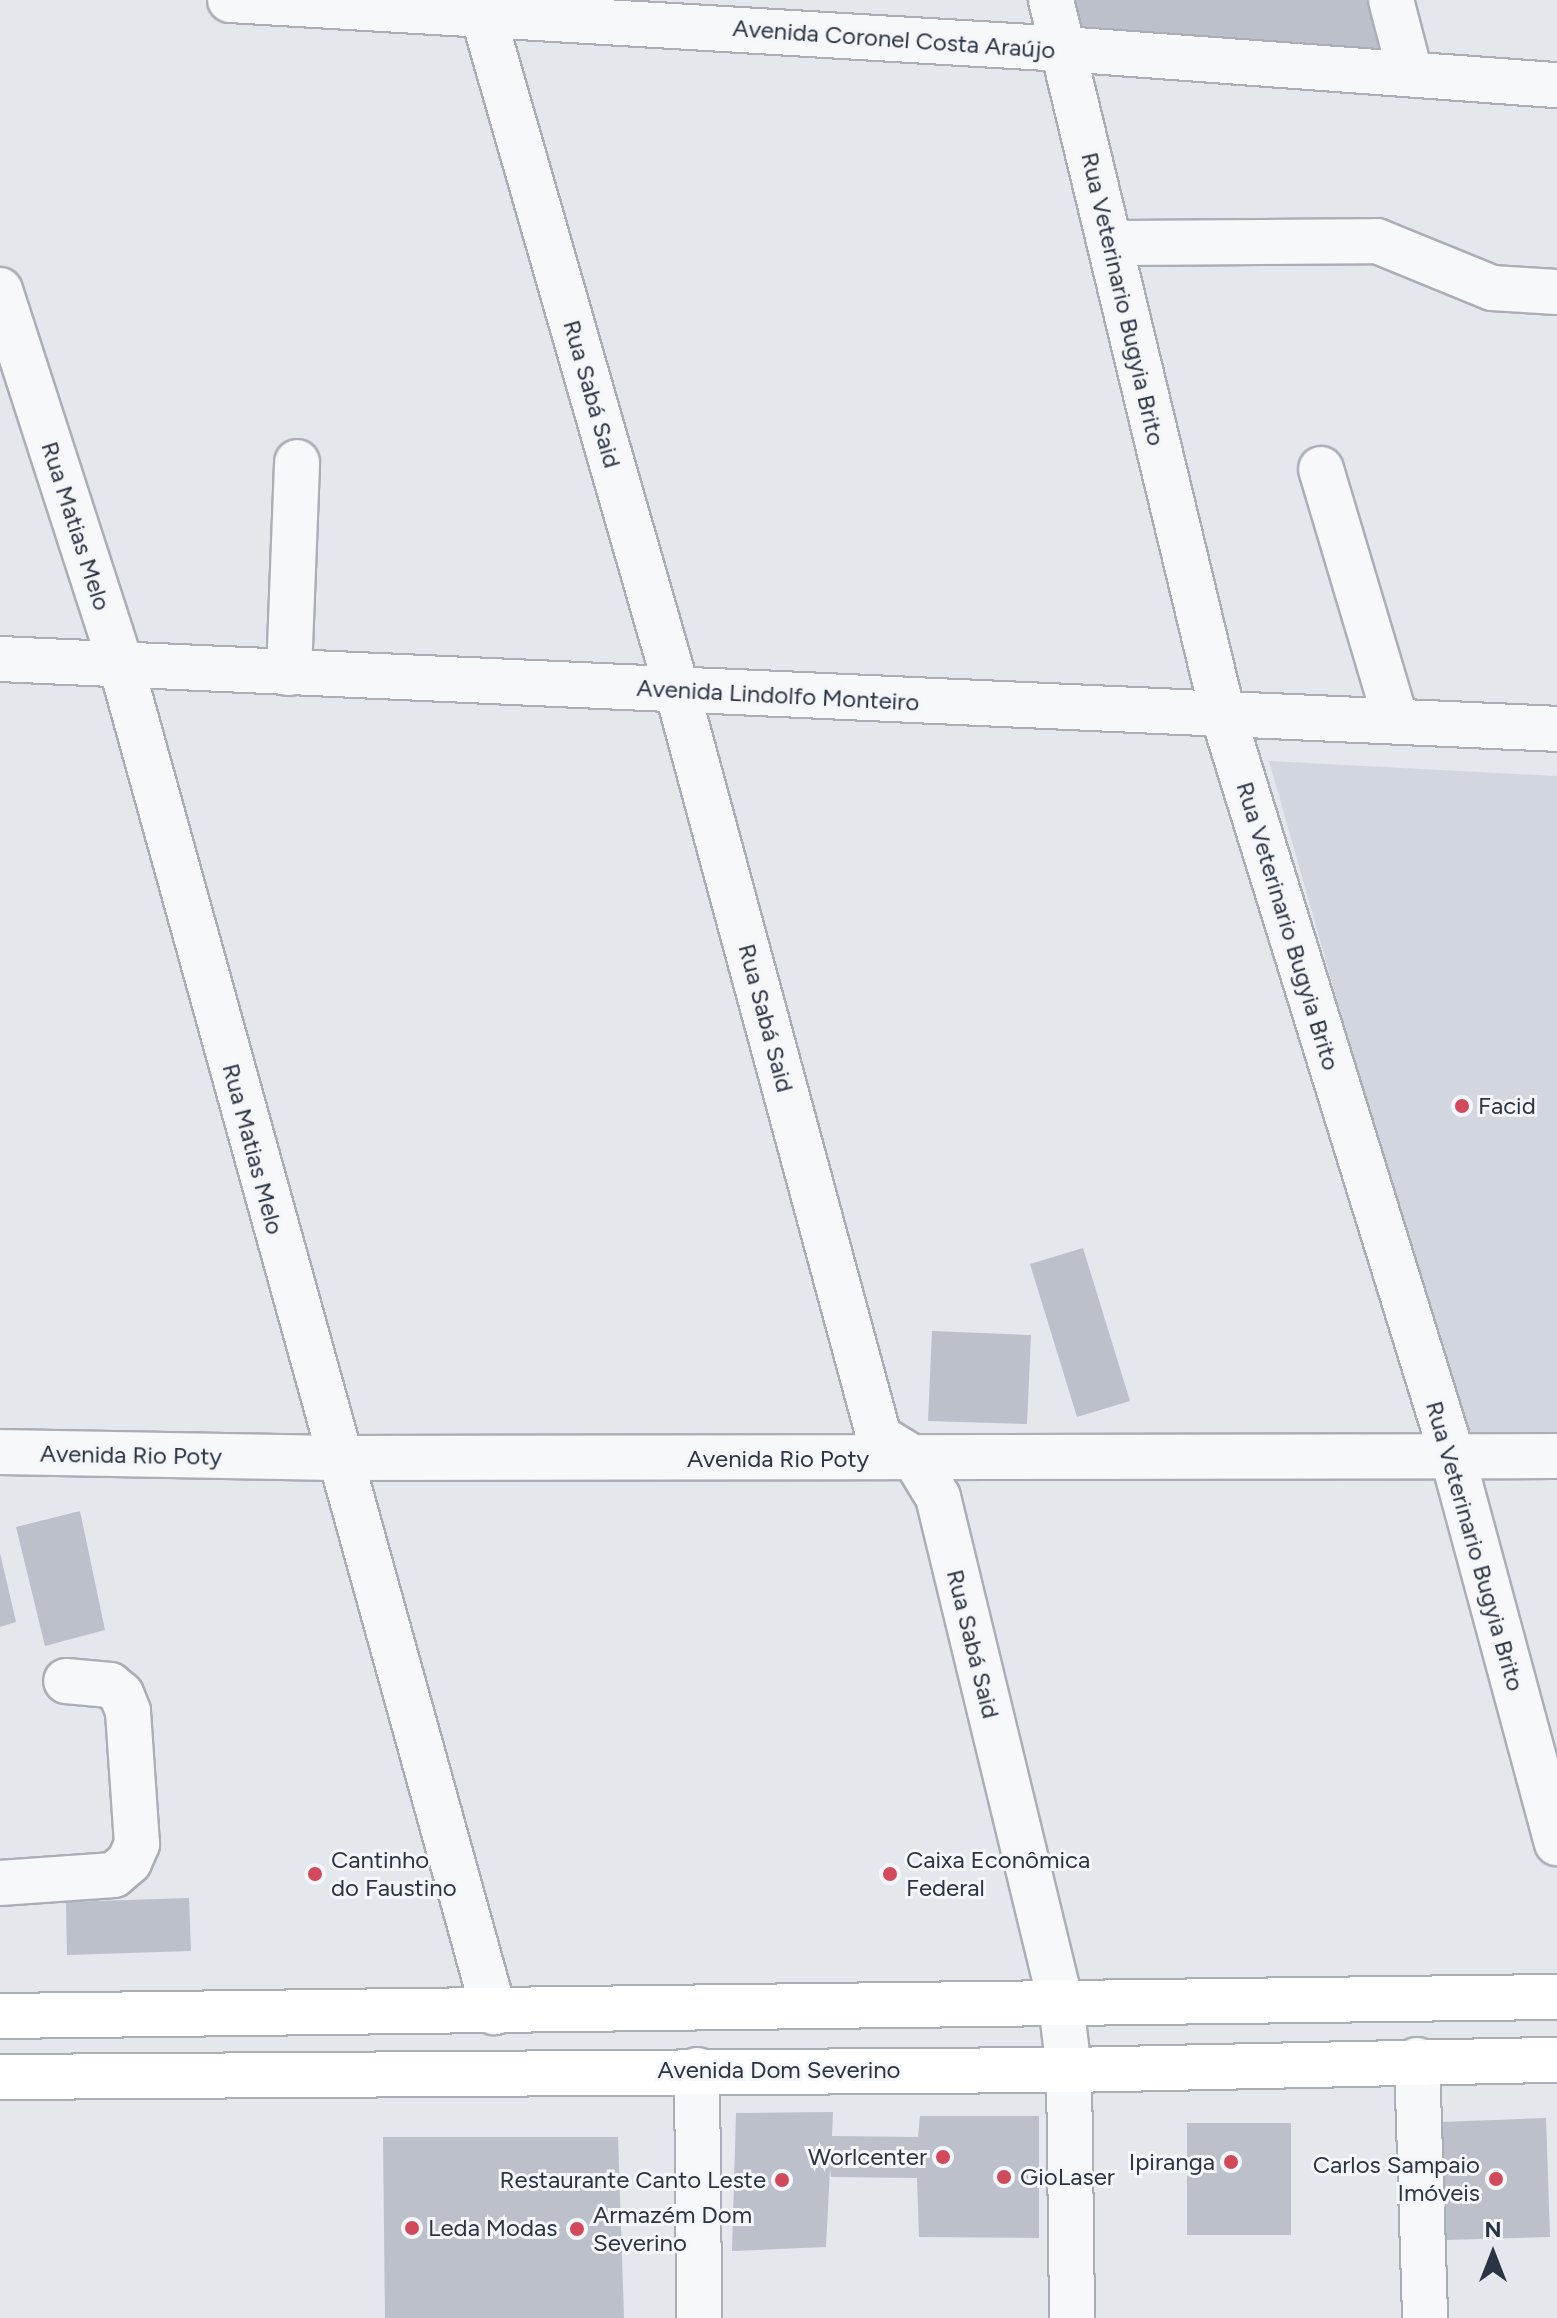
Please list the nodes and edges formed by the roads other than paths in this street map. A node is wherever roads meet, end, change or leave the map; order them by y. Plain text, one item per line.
1 (230, 0) edge
2 (1051, 0) edge
3 (1391, 0) edge
4 (602, 10) edge
5 (483, 15) junction
6 (1064, 49) junction
7 (1410, 73) junction
8 (1557, 85) edge
9 (1110, 243) junction
10 (0, 290) edge
11 (1557, 292) edge
12 (297, 462) dead end
13 (1321, 469) dead end
14 (0, 659) edge
15 (121, 665) junction
16 (289, 673) junction
17 (677, 690) junction
18 (1223, 715) junction
19 (1396, 720) junction
20 (1557, 729) edge
21 (0, 1452) edge
22 (1557, 1456) edge
23 (337, 1458) junction
24 (1453, 1458) junction
25 (915, 1459) junction
26 (66, 1681) dead end
27 (1557, 1843) edge
28 (0, 1883) edge
29 (1557, 1997) edge
30 (1061, 2004) junction
31 (494, 2012) junction
32 (0, 2016) edge
33 (1417, 2060) junction
34 (1557, 2060) edge
35 (697, 2070) junction
36 (1069, 2070) junction
37 (0, 2077) edge
38 (699, 2318) edge
39 (1072, 2318) edge
40 (1425, 2318) edge

1 - 5 street, Avenida Coronel Costa Araújo
2 - 6 street, Rua Veterinario Bugyia Brito
3 - 7 street
4 - 5 street, Avenida Coronel Costa Araújo
4 - 6 street, Avenida Coronel Costa Araújo
5 - 17 street, Rua Sabá Said
6 - 7 street, Avenida Coronel Costa Araújo
6 - 9 street, Rua Veterinario Bugyia Brito
7 - 8 street, Avenida Coronel Costa Araújo
9 - 11 street
9 - 18 street, Rua Veterinario Bugyia Brito
10 - 15 street, Rua Matias Melo
12 - 16 street
13 - 19 street
14 - 15 street, Avenida Lindolfo Monteiro
15 - 16 street, Avenida Lindolfo Monteiro
15 - 23 street, Rua Matias Melo
16 - 17 street, Avenida Lindolfo Monteiro
17 - 18 street, Avenida Lindolfo Monteiro
17 - 25 street, Rua Sabá Said
18 - 19 street, Avenida Lindolfo Monteiro
18 - 24 street, Rua Veterinario Bugyia Brito
19 - 20 street, Avenida Lindolfo Monteiro
21 - 23 street, Avenida Rio Poty
22 - 24 street, Avenida Rio Poty
23 - 25 street, Avenida Rio Poty
23 - 31 street, Rua Matias Melo
24 - 25 street, Avenida Rio Poty
24 - 27 street, Rua Veterinario Bugyia Brito
25 - 30 street, Rua Sabá Said
26 - 28 street
29 - 30 main road
30 - 31 main road
30 - 36 street, Rua Sabá Said
31 - 32 main road
33 - 34 main road, Avenida Dom Severino
33 - 36 main road, Avenida Dom Severino
33 - 40 street
35 - 36 main road, Avenida Dom Severino
35 - 37 main road, Avenida Dom Severino
35 - 38 street
36 - 39 street, Rua Sabá Said

